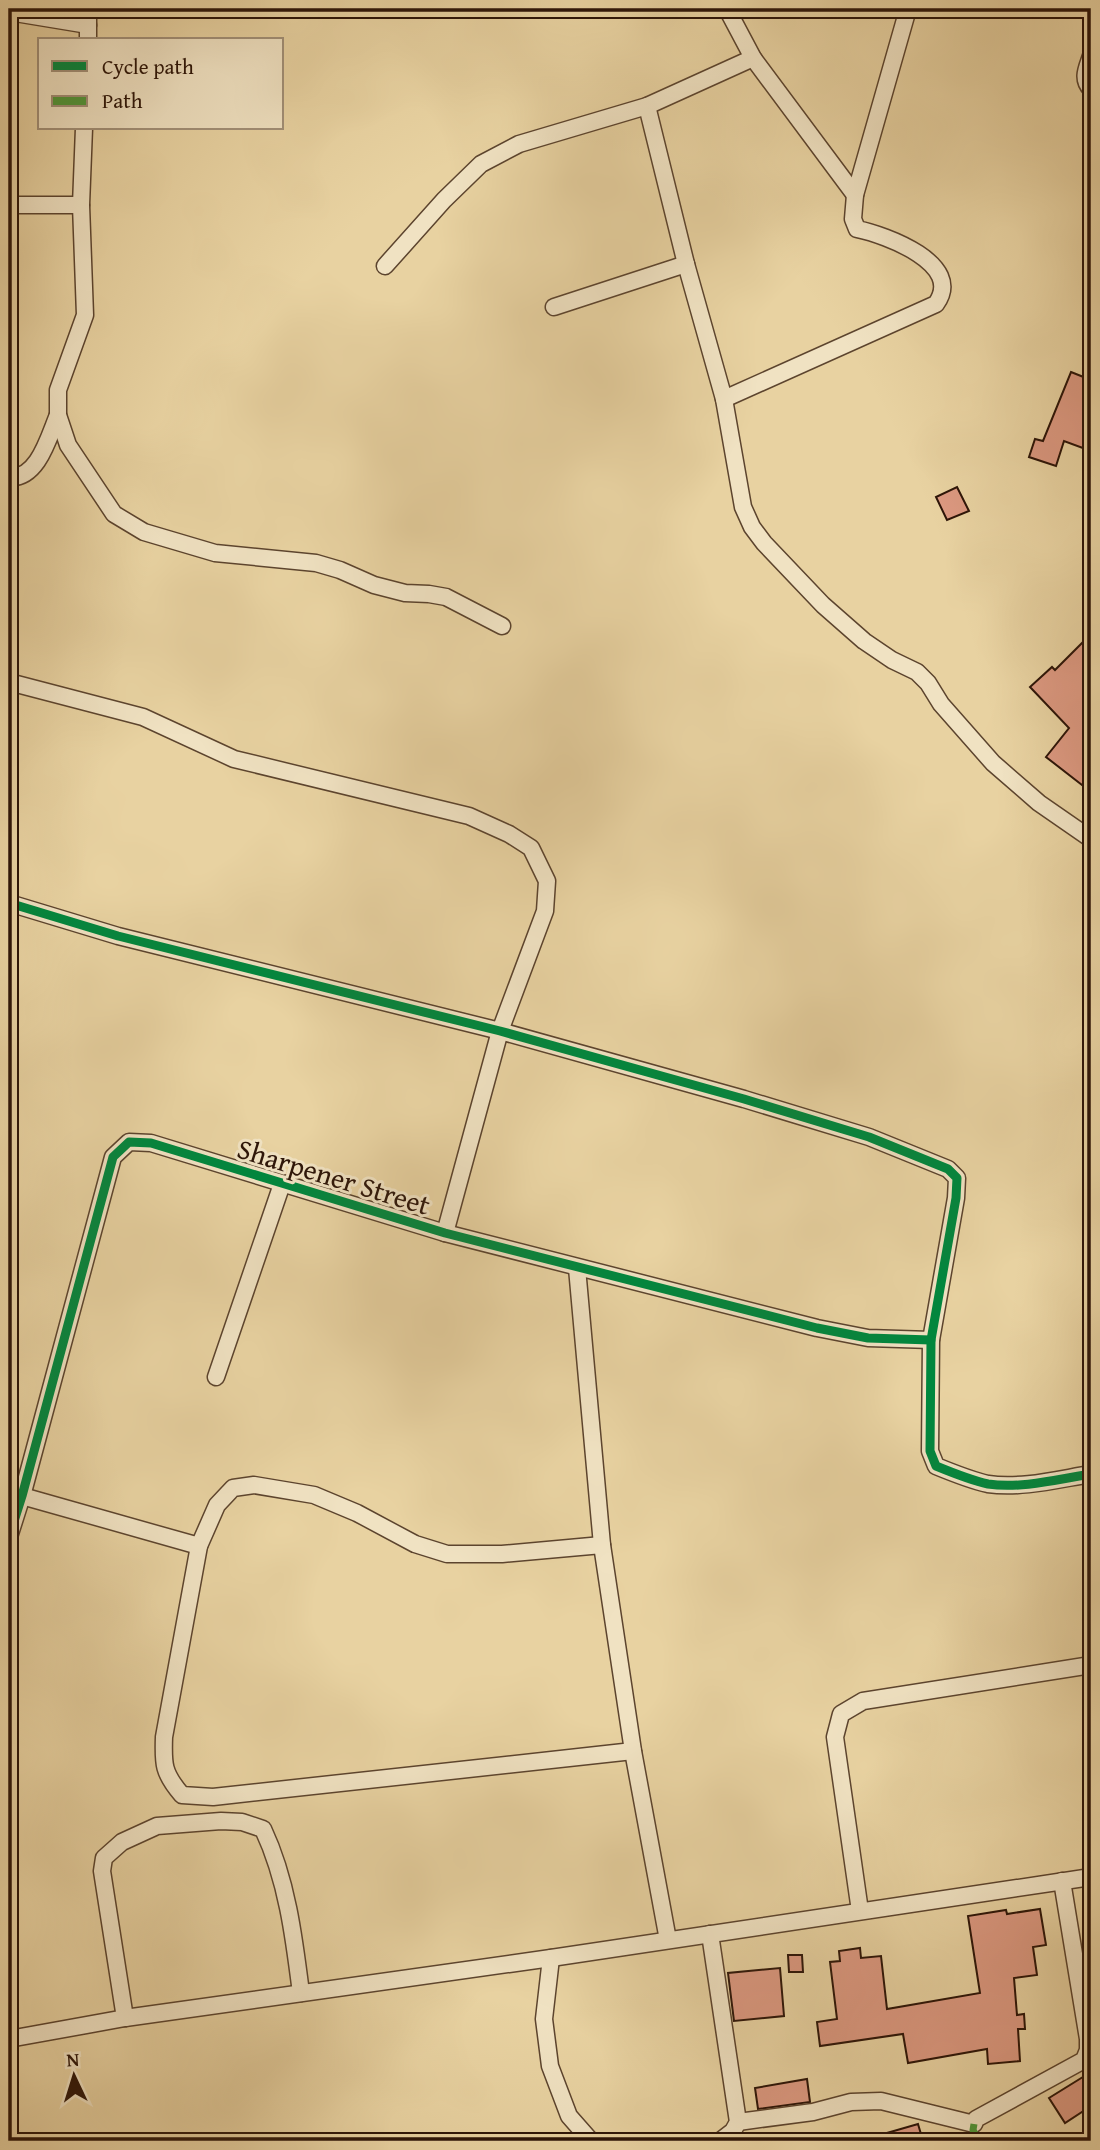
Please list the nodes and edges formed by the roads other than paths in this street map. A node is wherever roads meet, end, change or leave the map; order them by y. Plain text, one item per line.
1 (727, 9) edge
2 (908, 9) edge
3 (9, 12) edge
4 (88, 25) edge
5 (1091, 56) edge
6 (753, 58) junction
7 (1091, 89) edge
8 (647, 106) junction
9 (85, 130) edge
10 (855, 195) junction
11 (9, 205) edge
12 (81, 205) junction
13 (686, 264) junction
14 (385, 266) dead end
15 (554, 307) dead end
16 (724, 399) junction
17 (58, 415) junction
18 (9, 477) edge
19 (502, 626) dead end
20 (9, 682) edge
21 (1091, 839) edge
22 (9, 903) edge
23 (500, 1031) junction
24 (282, 1184) junction
25 (444, 1233) junction
26 (577, 1268) junction
27 (931, 1340) junction
28 (216, 1377) dead end
29 (1091, 1474) edge
30 (22, 1496) junction
31 (9, 1536) edge
32 (602, 1545) junction
33 (199, 1546) junction
34 (1091, 1665) edge
35 (633, 1751) junction
36 (1091, 1877) edge
37 (1062, 1881) junction
38 (860, 1911) junction
39 (710, 1934) junction
40 (668, 1940) junction
41 (551, 1958) junction
42 (301, 1993) junction
43 (125, 2018) junction
44 (9, 2039) edge
45 (738, 2122) junction
46 (591, 2141) edge
47 (720, 2141) edge

1 - 6 street
2 - 10 street
3 - 4 street
5 - 7 street
6 - 8 street
6 - 10 street
8 - 13 street
8 - 14 street
9 - 12 street
10 - 16 street
11 - 12 street
12 - 17 street
13 - 15 street
13 - 16 street
16 - 21 street
17 - 18 street
17 - 19 street
20 - 23 street
22 - 23 street
23 - 25 street
23 - 27 street
24 - 25 street, Sharpener Street
24 - 28 street
24 - 30 street, Sharpener Street
25 - 26 street, Sharpener Street
26 - 27 street, Sharpener Street
26 - 32 street
27 - 29 street
30 - 31 street, Sharpener Street
30 - 33 street
32 - 33 street
32 - 35 street
33 - 35 street
34 - 38 street
35 - 40 street
36 - 37 street
37 - 38 street
37 - 45 street
38 - 39 street
39 - 40 street
39 - 45 street
40 - 41 street
41 - 42 street
41 - 46 street
42 - 43 street
42 - 43 street
43 - 44 street
45 - 47 street

